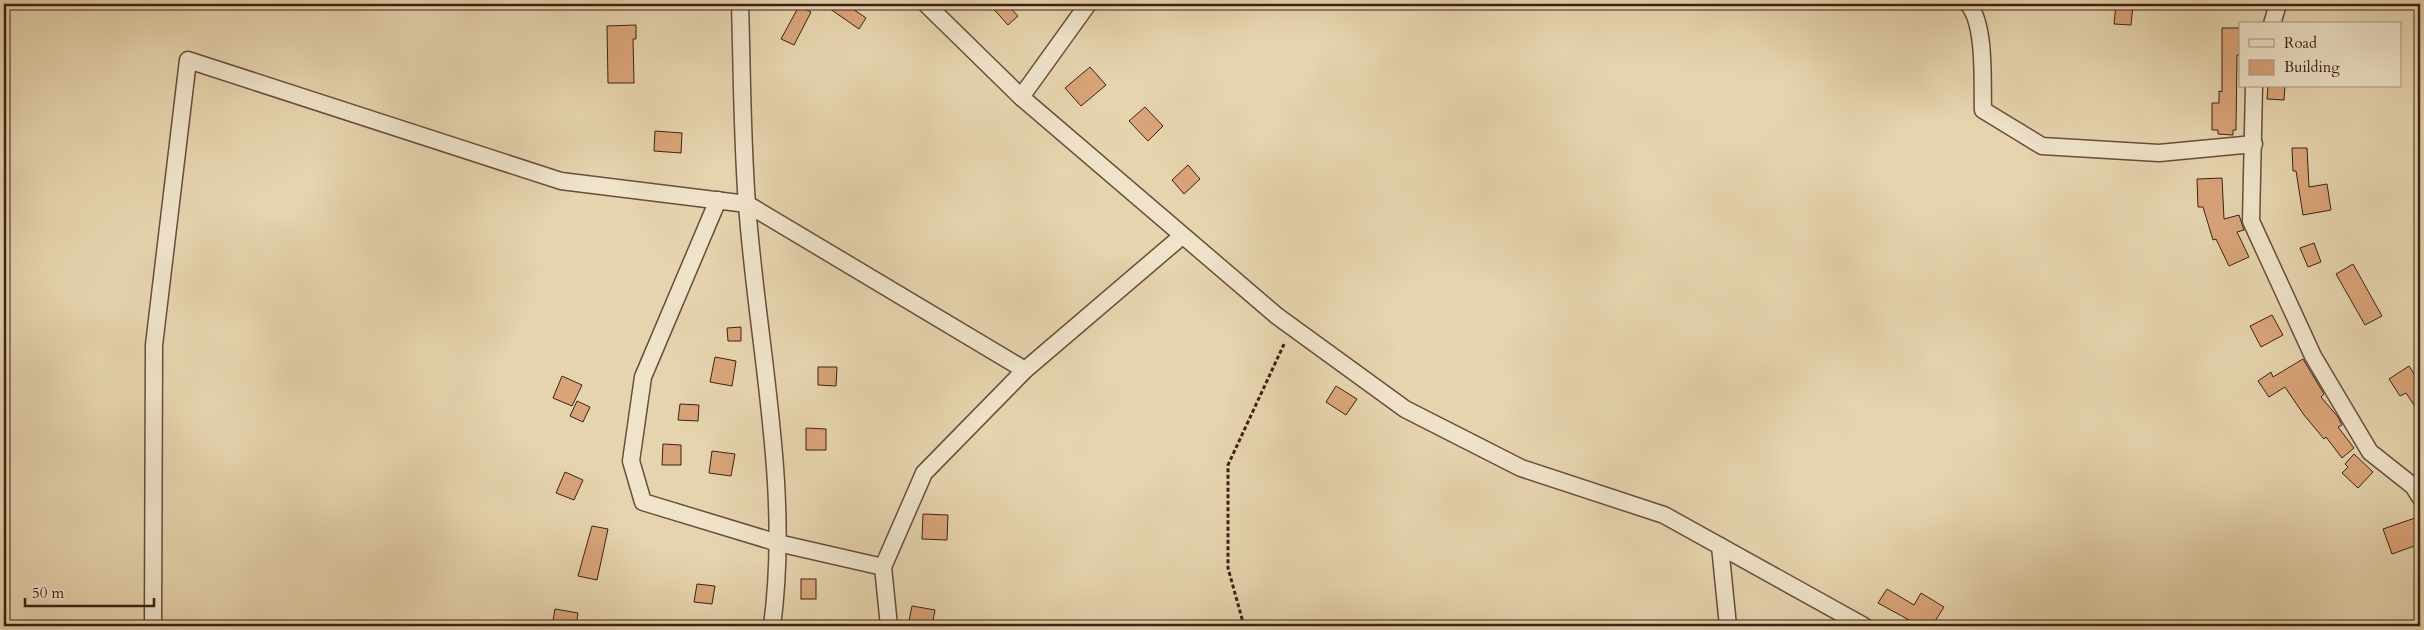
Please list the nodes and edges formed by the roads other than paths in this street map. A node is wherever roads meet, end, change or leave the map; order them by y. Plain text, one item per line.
1 (740, 4) edge
2 (926, 4) edge
3 (1088, 4) edge
4 (1968, 4) edge
5 (2278, 4) edge
6 (2273, 22) edge
7 (2254, 88) edge
8 (1021, 98) junction
9 (2254, 144) junction
10 (718, 200) junction
11 (747, 204) junction
12 (1182, 236) junction
13 (1025, 370) junction
14 (2420, 497) edge
15 (778, 543) junction
16 (1720, 546) junction
17 (883, 567) junction
18 (153, 626) edge
19 (772, 626) edge
20 (888, 626) edge
21 (1728, 626) edge
22 (1864, 626) edge

1 - 11 street
2 - 8 street
3 - 8 street
4 - 9 street
5 - 6 street
7 - 9 street
8 - 12 street
9 - 14 street
10 - 11 street
10 - 15 street
10 - 18 street
11 - 13 street
11 - 15 street
12 - 13 street
12 - 16 street
13 - 17 street
15 - 17 street
15 - 19 street
16 - 21 street
16 - 22 street
17 - 20 street

